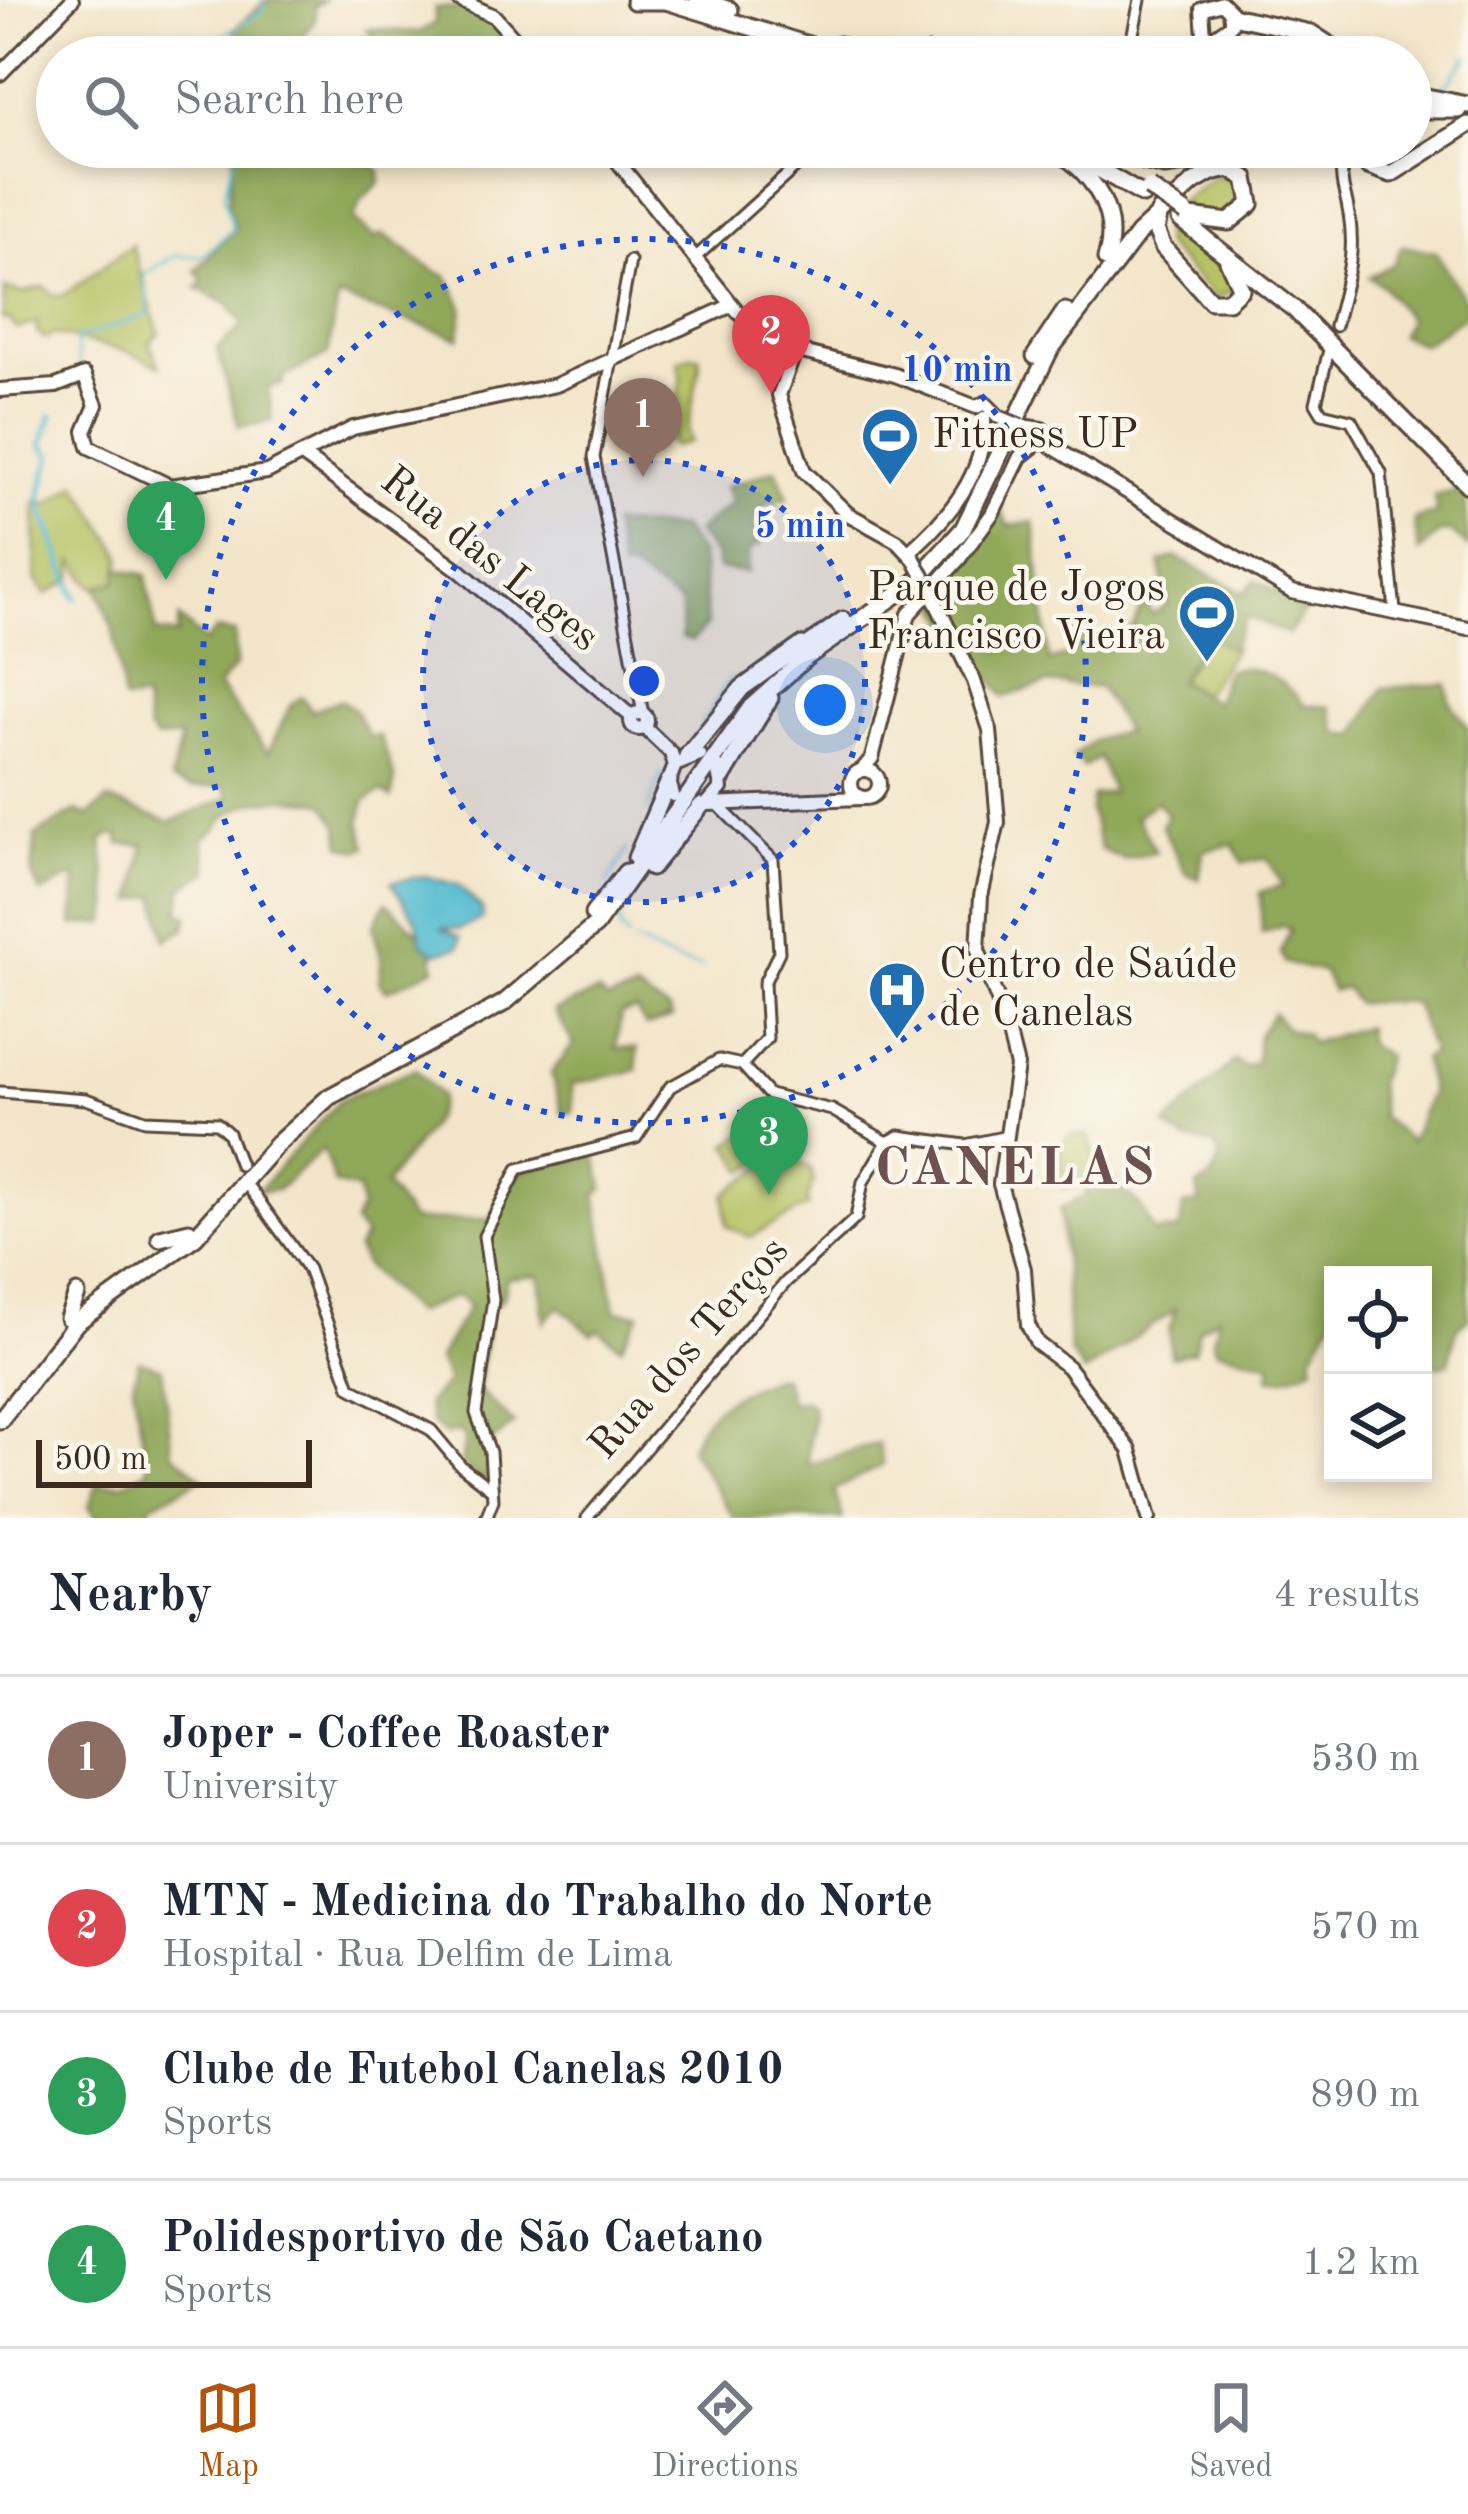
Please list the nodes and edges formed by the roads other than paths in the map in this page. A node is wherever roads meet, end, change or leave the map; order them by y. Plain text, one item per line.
1 (72, 0) edge
2 (459, 0) edge
3 (698, 0) edge
4 (1140, 0) edge
5 (634, 1) edge
6 (666, 1) edge
7 (1215, 11) edge
8 (37, 36) edge
9 (512, 36) edge
10 (779, 36) edge
11 (810, 36) edge
12 (1132, 36) edge
13 (1315, 36) edge
14 (36, 37) edge
15 (0, 74) edge
16 (1432, 101) edge
17 (1432, 113) edge
18 (1468, 114) edge
19 (1432, 142) edge
20 (623, 168) edge
21 (795, 168) edge
22 (1077, 168) edge
23 (1101, 168) edge
24 (1114, 168) edge
25 (1206, 168) edge
26 (1207, 168) edge
27 (1219, 168) edge
28 (1342, 168) edge
29 (1146, 192) junction
30 (1160, 212) junction
31 (1185, 217) junction
32 (1206, 237) junction
33 (696, 257) junction
34 (1106, 259) junction
35 (630, 261) dead end
36 (732, 305) junction
37 (1335, 326) dead end
38 (1328, 350) dead end
39 (794, 354) junction
40 (612, 359) junction
41 (0, 390) edge
42 (987, 414) junction
43 (1041, 438) junction
44 (302, 455) junction
45 (1468, 471) edge
46 (1468, 485) edge
47 (911, 556) junction
48 (929, 587) junction
49 (1395, 611) junction
50 (1466, 624) edge
51 (810, 641) junction
52 (780, 679) junction
53 (640, 719) junction
54 (680, 766) junction
55 (870, 767) junction
56 (851, 779) junction
57 (717, 797) junction
58 (861, 798) junction
59 (825, 800) junction
60 (636, 858) junction
61 (620, 899) junction
62 (742, 1065) junction
63 (0, 1093) edge
64 (996, 1138) junction
65 (887, 1142) junction
66 (241, 1165) dead end
67 (250, 1189) dead end
68 (192, 1234) junction
69 (160, 1238) dead end
70 (184, 1264) dead end
71 (77, 1294) dead end
72 (66, 1327) junction
73 (92, 1327) dead end
74 (0, 1406) edge
75 (0, 1420) edge
76 (492, 1490) junction
77 (486, 1518) edge
78 (586, 1518) edge
79 (1149, 1518) edge

1 - 8 main road
2 - 9 main road
3 - 11 highway
4 - 12 street
5 - 6 highway
6 - 10 highway
7 - 13 highway
14 - 15 main road
16 - 18 highway
17 - 18 highway
18 - 19 highway
20 - 33 main road
21 - 33 street
22 - 34 highway
23 - 29 highway
24 - 29 highway
25 - 34 highway
26 - 30 highway
27 - 31 highway
28 - 37 street
29 - 31 highway, bridge
30 - 32 highway
30 - 52 highway
31 - 32 highway
31 - 45 highway
32 - 46 highway
33 - 36 main road
34 - 51 highway
35 - 40 street
36 - 39 main road
36 - 40 main road
38 - 49 street
39 - 42 main road
39 - 47 main road
40 - 44 main road
40 - 53 street
41 - 44 main road
42 - 43 main road, bridge
42 - 47 main road
43 - 48 main road
43 - 49 main road
44 - 53 main road, Rua das Lages
47 - 48 main road, bridge
48 - 55 main road
48 - 64 main road
49 - 50 main road
51 - 54 highway
51 - 60 highway
52 - 57 highway
52 - 61 highway
53 - 54 main road, Rua das Lages
54 - 60 highway
55 - 56 main road
55 - 58 main road
56 - 58 main road
56 - 59 main road
57 - 59 main road
57 - 61 highway
57 - 62 street
58 - 59 main road
60 - 68 highway
61 - 68 highway
62 - 65 street
62 - 76 street
63 - 66 street
64 - 65 street
64 - 79 main road
65 - 78 street, Rua dos Terços
67 - 76 street
68 - 69 highway
68 - 70 highway
68 - 72 highway
71 - 72 highway
72 - 73 highway
72 - 74 highway
72 - 75 highway
76 - 77 street

